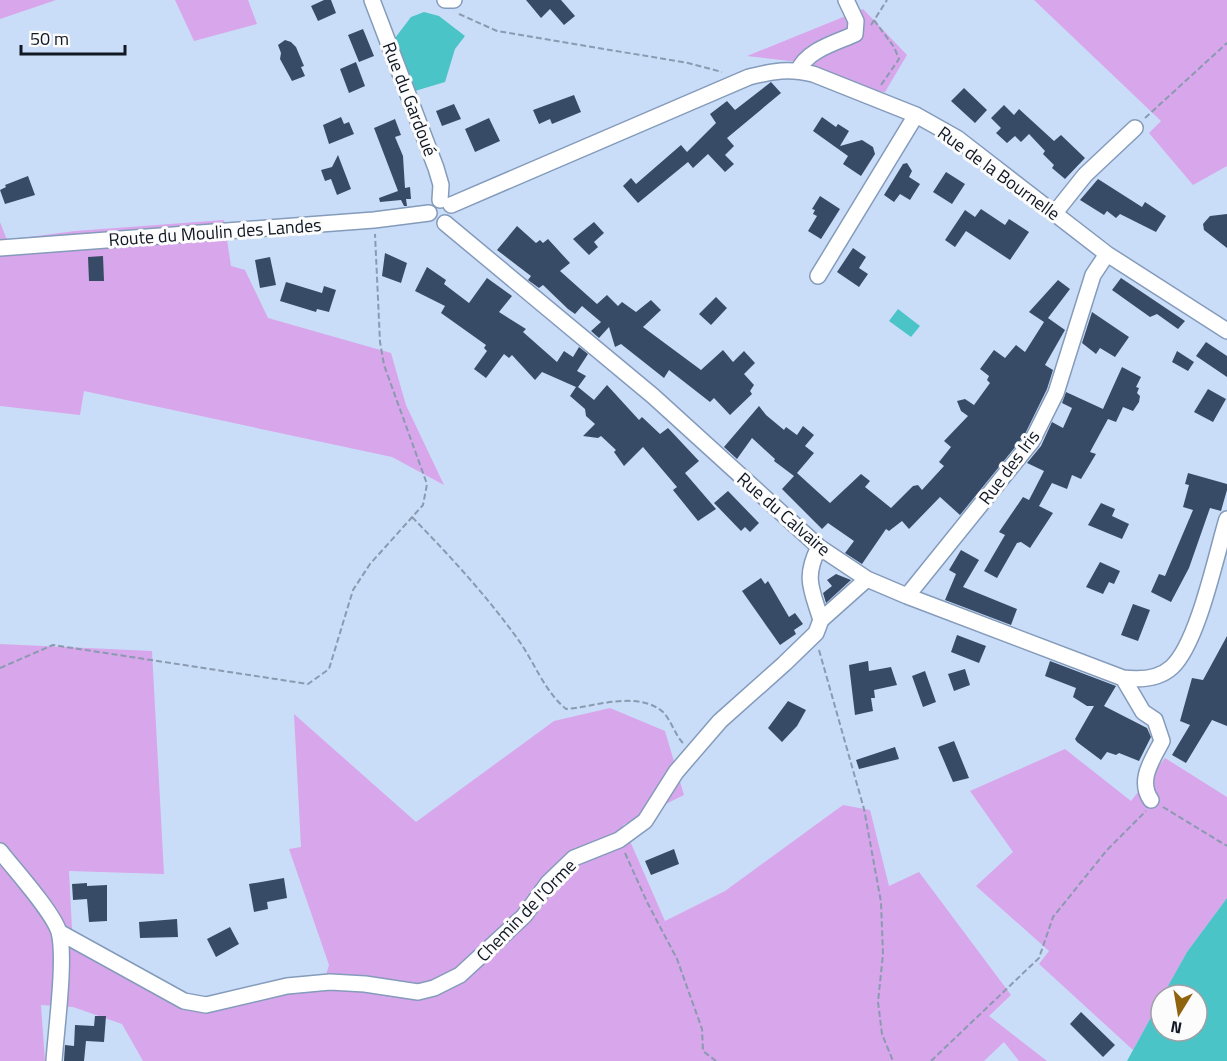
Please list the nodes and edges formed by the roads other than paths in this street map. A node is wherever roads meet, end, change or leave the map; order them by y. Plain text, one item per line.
1 (372, 0) edge
2 (846, 0) edge
3 (798, 70) junction
4 (916, 115) junction
5 (1134, 128) road end
6 (445, 202) junction
7 (429, 213) junction
8 (1054, 214) junction
9 (445, 223) junction
10 (0, 248) edge
11 (1107, 254) junction
12 (818, 276) dead end
13 (1227, 331) edge
14 (1227, 519) edge
15 (819, 547) junction
16 (867, 579) junction
17 (907, 596) junction
18 (818, 627) junction
19 (1123, 678) junction
20 (1151, 800) road end
21 (0, 851) edge
22 (59, 932) junction
23 (54, 1061) edge

1 - 6 street, Rue du Gardoué
2 - 3 street
3 - 4 street, Rue de la Bournelle
3 - 6 street, Rue de la Bournelle
4 - 8 street, Rue de la Bournelle
4 - 12 street
5 - 8 street
6 - 7 street
6 - 9 street
7 - 9 street
7 - 10 street, Route du Moulin des Landes
8 - 11 street, Rue de la Bournelle
9 - 15 street, Rue du Calvaire
11 - 13 street, Rue de la Bournelle
11 - 17 street, Rue des Iris
14 - 19 street, Rue du Calvaire
15 - 16 street, Rue du Calvaire
15 - 18 street
16 - 17 street, Rue du Calvaire
16 - 18 street, Chemin de l'Orme
17 - 19 street, Rue du Calvaire
18 - 22 street, Chemin de l'Orme
19 - 20 street
21 - 22 street
22 - 23 street

